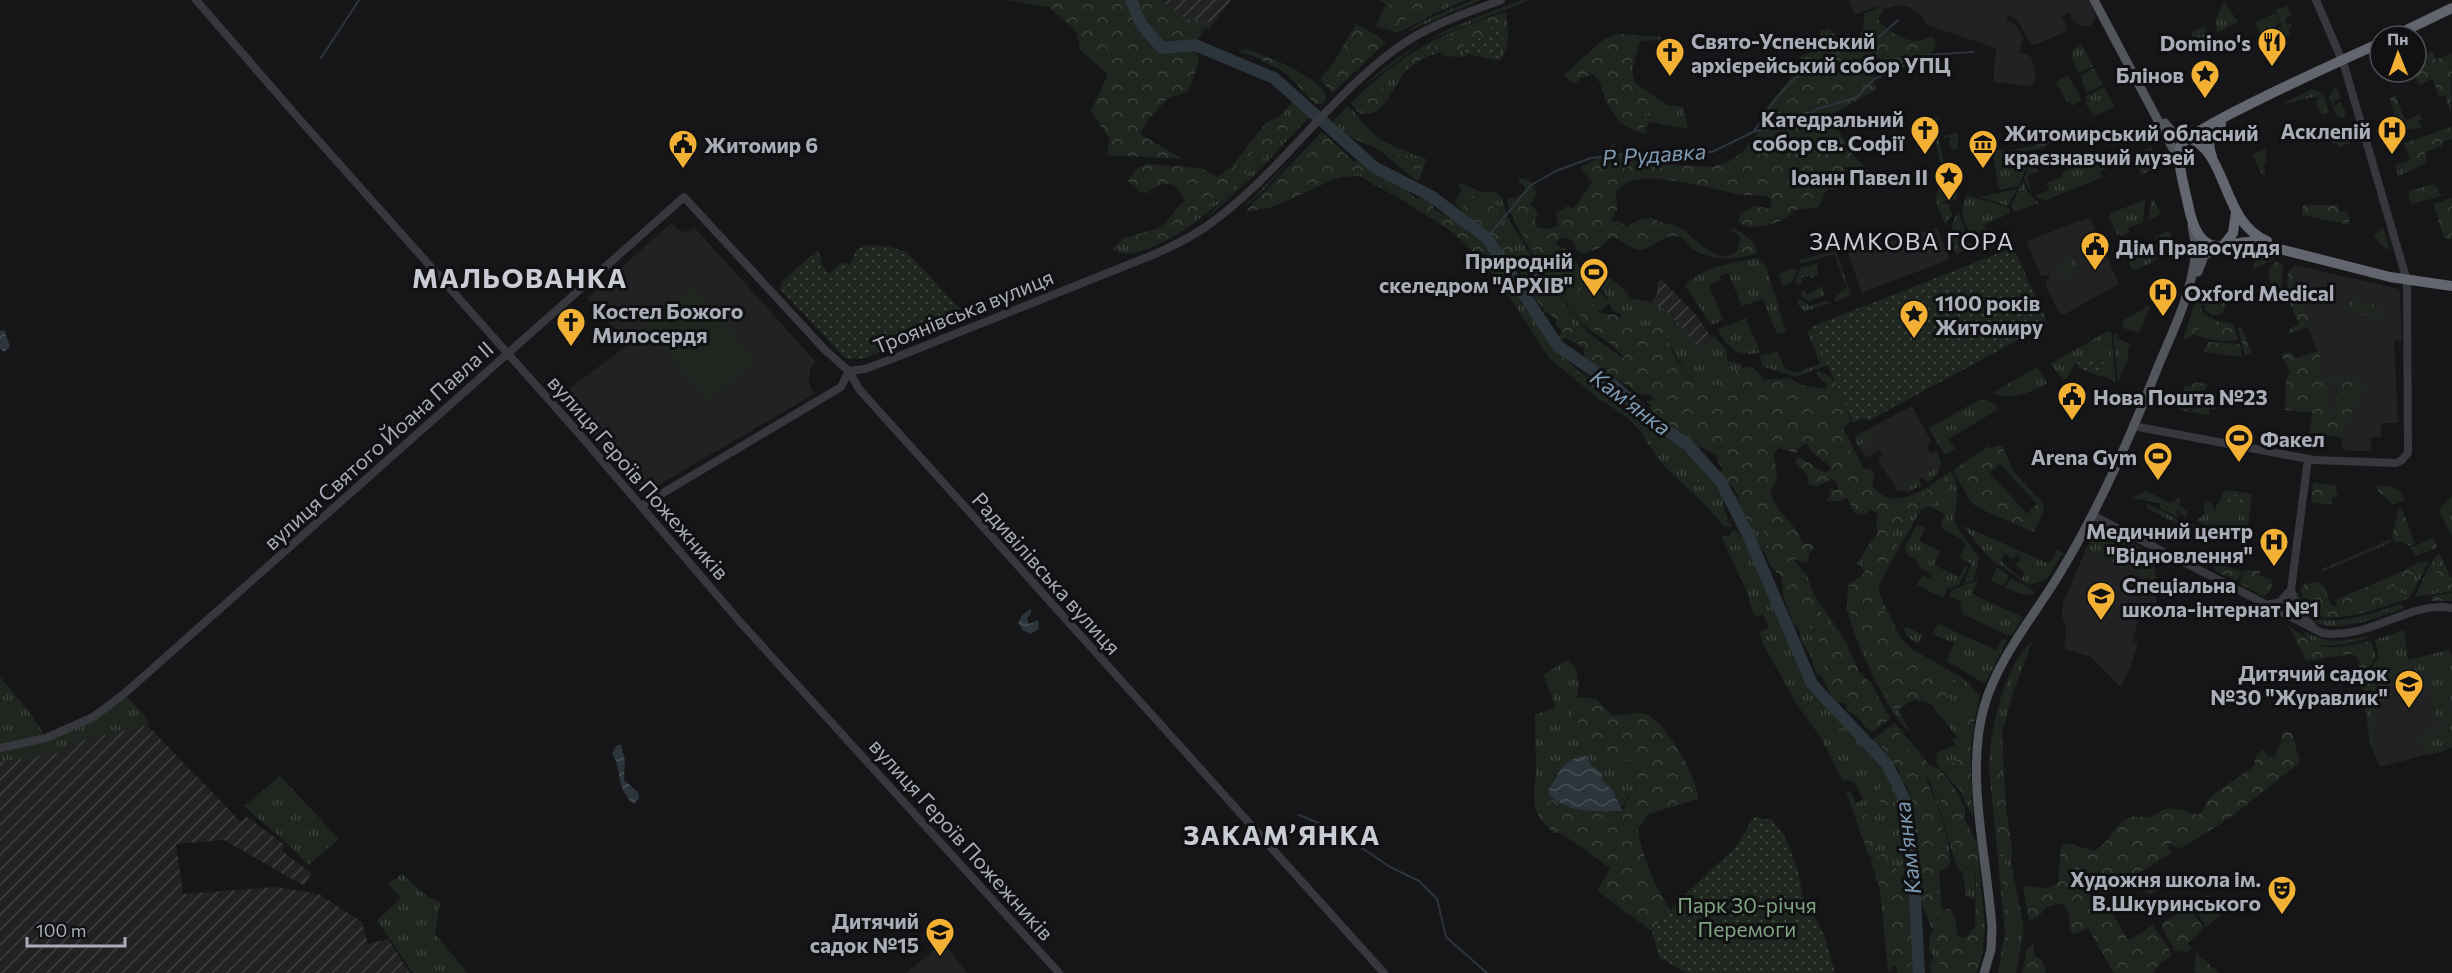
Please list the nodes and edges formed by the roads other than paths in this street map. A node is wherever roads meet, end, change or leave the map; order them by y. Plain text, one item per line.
1 (196, 0) edge
2 (1501, 0) edge
3 (2094, 0) edge
4 (2098, 0) edge
5 (2318, 0) edge
6 (2452, 8) edge
7 (2452, 13) edge
8 (2419, 24) edge
9 (2428, 24) edge
10 (2368, 50) edge
11 (2368, 52) edge
12 (2345, 62) junction
13 (2188, 138) junction
14 (2180, 162) junction
15 (2215, 165) junction
16 (684, 197) joint
17 (2236, 211) junction
18 (2192, 223) junction
19 (2220, 246) junction
20 (2407, 278) junction
21 (2452, 284) edge
22 (508, 353) junction
23 (849, 372) junction
24 (2135, 427) junction
25 (2308, 459) junction
26 (641, 506) junction
27 (2094, 516) junction
28 (2291, 590) junction
29 (2269, 606) junction
30 (2452, 608) edge
31 (2322, 633) junction
32 (0, 748) edge
33 (1059, 973) edge
34 (1384, 973) edge
35 (1984, 973) edge
36 (1990, 973) edge

1 - 22 street, вулиця Героїв Пожежників
2 - 23 street, Троянівська вулиця
3 - 14 main road
4 - 13 main road
5 - 12 street
6 - 8 highway
7 - 9 highway
10 - 12 highway
11 - 12 highway
12 - 13 highway
12 - 15 highway
12 - 20 street
13 - 14 highway
13 - 15 highway
14 - 18 highway
15 - 17 highway
16 - 22 street, вулиця Святого Йоана Павла II
16 - 23 street, Радивілівська вулиця
17 - 19 highway
17 - 20 highway
18 - 19 highway
18 - 24 main road
19 - 20 highway
19 - 24 main road
20 - 21 highway
20 - 25 street
22 - 26 street, вулиця Героїв Пожежників
22 - 32 street, вулиця Святого Йоана Павла II
23 - 26 street
23 - 34 street, Радивілівська вулиця
24 - 25 street
24 - 27 main road
25 - 28 street
26 - 33 street, вулиця Героїв Пожежників
27 - 29 street
27 - 35 main road
27 - 36 main road
28 - 29 street
28 - 31 street
29 - 31 street
30 - 31 street

